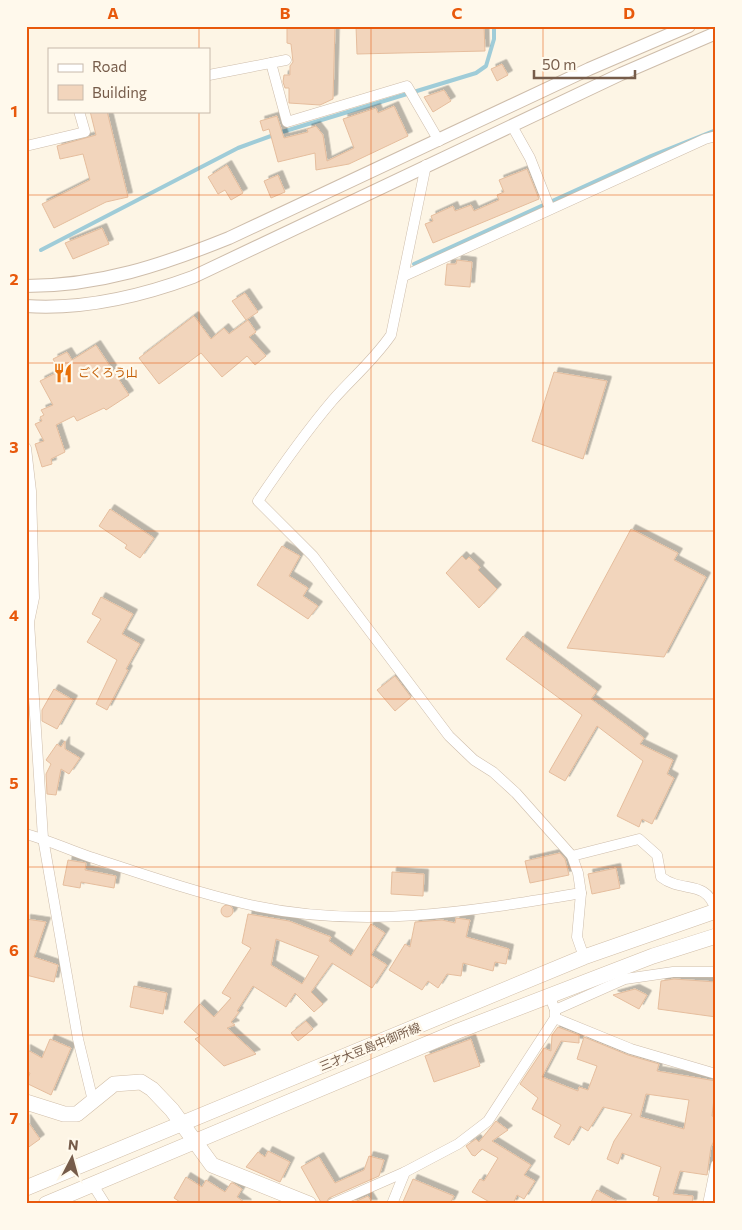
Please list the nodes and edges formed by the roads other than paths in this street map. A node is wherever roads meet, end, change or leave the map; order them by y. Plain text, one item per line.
1 (688, 26) edge
2 (716, 34) edge
3 (286, 60) dead end
4 (271, 63) junction
5 (210, 75) edge
6 (79, 112) edge
7 (512, 126) junction
8 (716, 136) edge
9 (439, 141) junction
10 (26, 146) edge
11 (426, 165) junction
12 (550, 209) junction
13 (404, 276) junction
14 (26, 286) edge
15 (26, 306) edge
16 (26, 448) edge
17 (26, 834) edge
18 (43, 838) junction
19 (572, 856) junction
20 (581, 893) junction
21 (716, 910) edge
22 (716, 936) edge
23 (584, 957) junction
24 (716, 972) edge
25 (553, 1008) junction
26 (716, 1074) edge
27 (93, 1101) junction
28 (26, 1102) edge
29 (181, 1124) junction
30 (194, 1142) junction
31 (716, 1165) edge
32 (405, 1172) junction
33 (93, 1185) junction
34 (26, 1188) edge
35 (46, 1204) edge
36 (105, 1204) edge
37 (309, 1204) edge
38 (332, 1204) edge
39 (392, 1204) edge
40 (708, 1204) edge

1 - 9 street
2 - 7 street
3 - 4 street
4 - 5 street
4 - 9 street
6 - 10 street
7 - 11 street
7 - 12 street
8 - 12 street
9 - 14 street
11 - 13 street
11 - 15 street
12 - 13 street
13 - 19 street
16 - 18 street
17 - 18 street
18 - 20 street
18 - 27 street
19 - 20 street
19 - 21 street
20 - 23 street
21 - 23 main road, 三才大豆島中御所線
22 - 25 main road, 三才大豆島中御所線
23 - 29 main road, 三才大豆島中御所線
24 - 25 street
25 - 26 street
25 - 30 main road, 三才大豆島中御所線
25 - 32 street
27 - 28 main road
27 - 29 main road
29 - 30 main road
29 - 34 main road, 三才大豆島中御所線
30 - 33 main road, 三才大豆島中御所線
30 - 37 main road
31 - 40 street
32 - 38 street
32 - 39 street
33 - 35 main road, 三才大豆島中御所線
33 - 36 street

